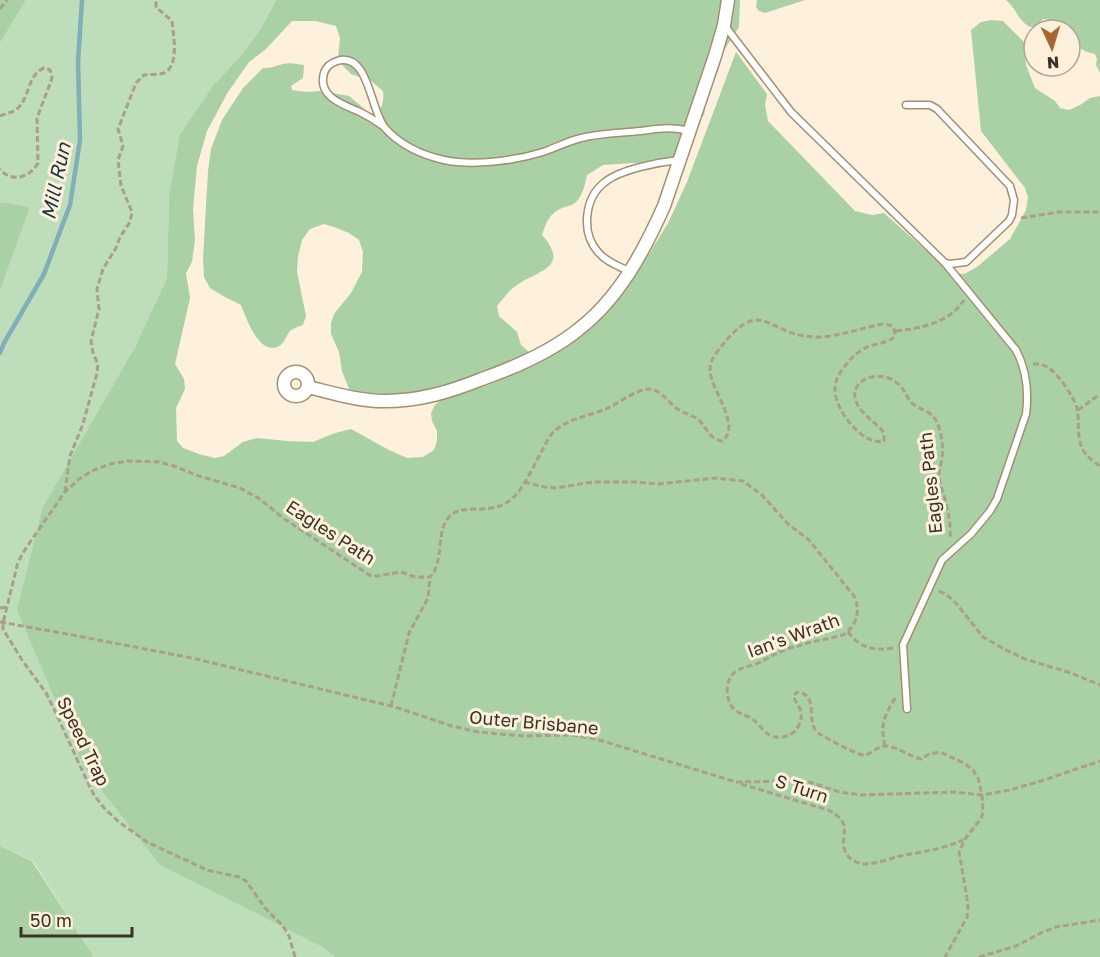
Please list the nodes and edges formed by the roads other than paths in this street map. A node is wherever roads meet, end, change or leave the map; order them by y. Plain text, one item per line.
1 (728, 0) edge
2 (724, 25) junction
3 (906, 105) dead end
4 (383, 126) junction
5 (690, 131) junction
6 (680, 160) junction
7 (945, 263) junction
8 (630, 272) junction
9 (308, 387) dead end
10 (907, 709) dead end

1 - 2 street
2 - 5 street
2 - 7 lane
3 - 7 lane
4 - 4 lane
4 - 5 lane
5 - 6 street
6 - 8 street
6 - 8 lane
7 - 10 lane
8 - 9 street

